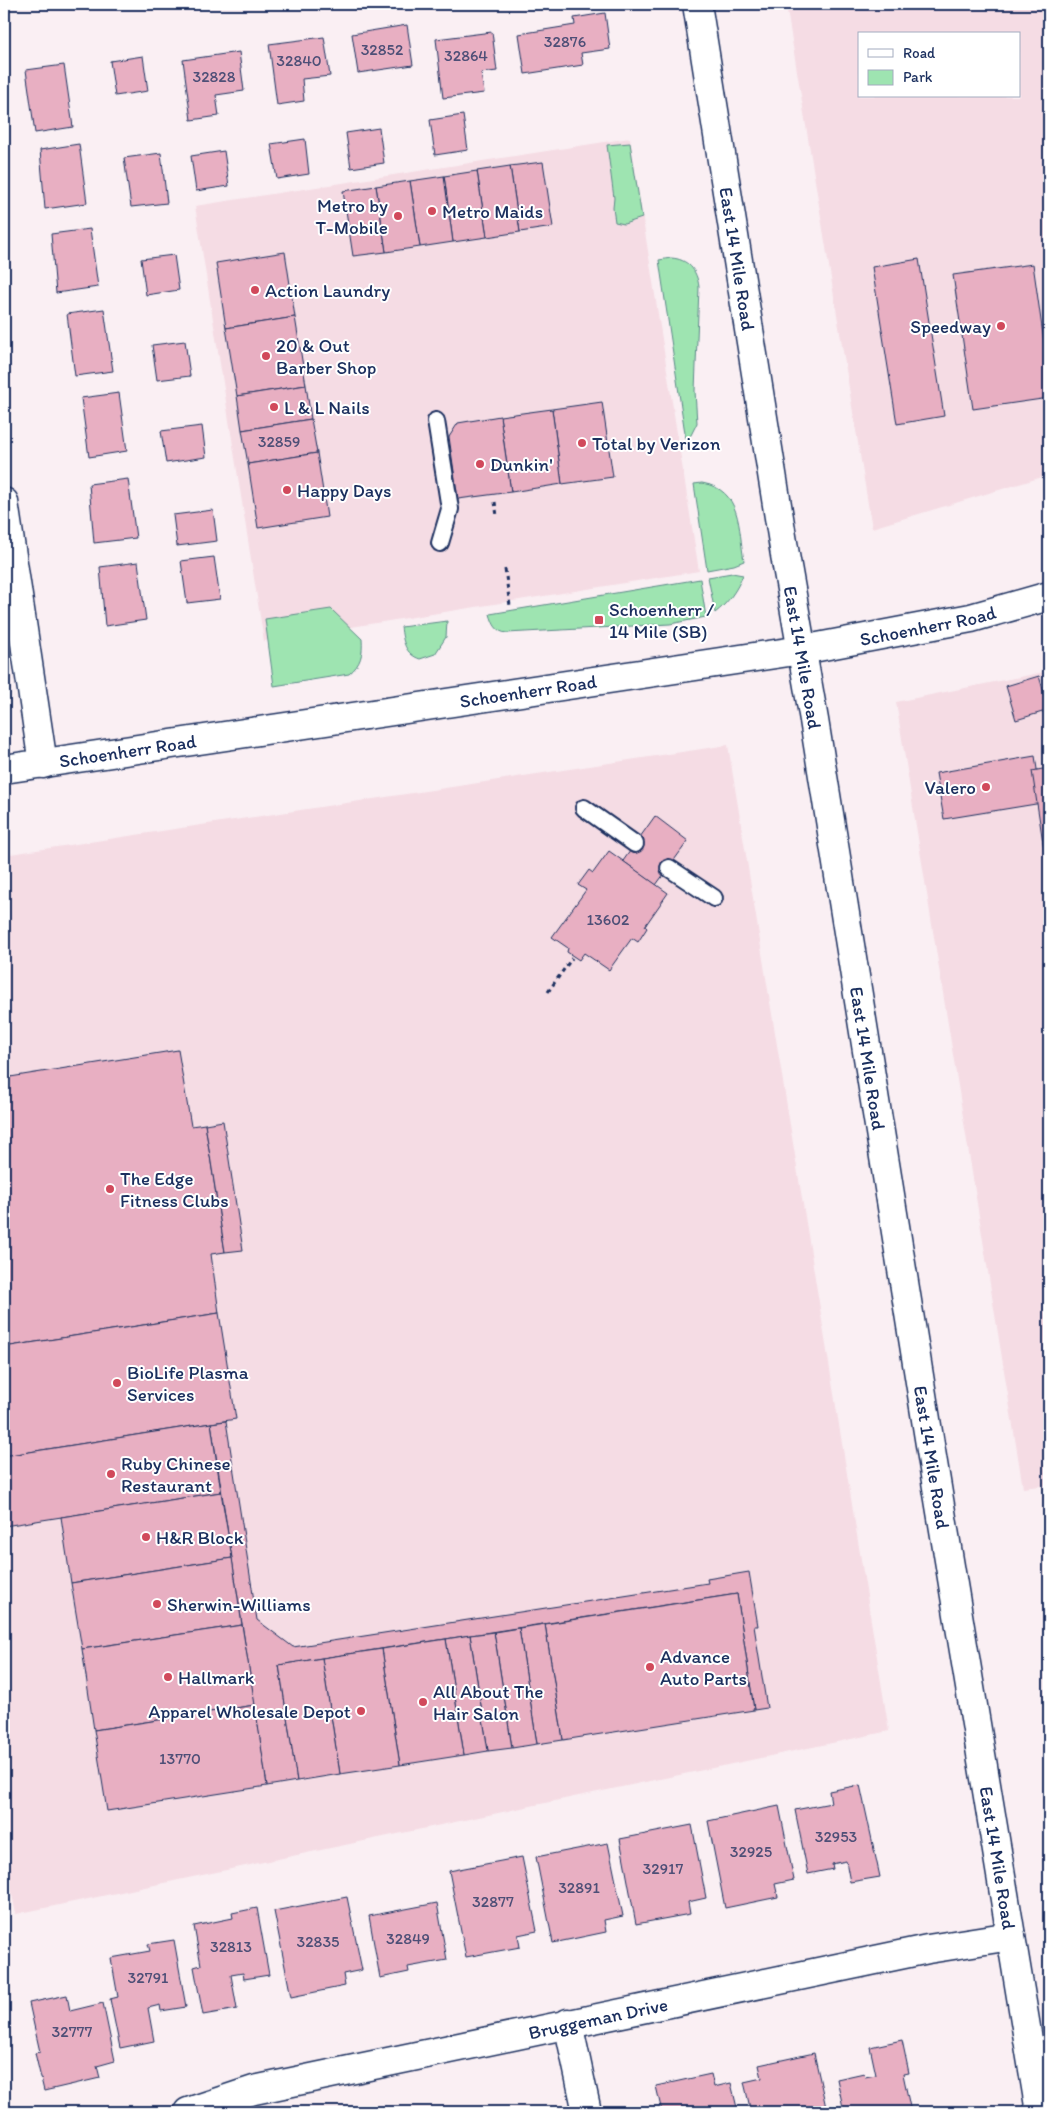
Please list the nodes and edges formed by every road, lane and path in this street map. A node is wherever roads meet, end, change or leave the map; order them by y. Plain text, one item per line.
1 (697, 4) edge
2 (822, 4) edge
3 (823, 11) dead end
4 (436, 421) dead end
5 (4, 502) edge
6 (495, 502) dead end
7 (497, 516) dead end
8 (440, 543) dead end
9 (505, 569) dead end
10 (1049, 596) edge
11 (510, 606) dead end
12 (802, 650) junction
13 (43, 764) junction
14 (4, 770) edge
15 (584, 808) dead end
16 (635, 844) dead end
17 (669, 868) dead end
18 (714, 898) dead end
19 (572, 958) dead end
20 (548, 992) dead end
21 (1011, 1936) junction
22 (568, 2023) junction
23 (1042, 2102) edge
24 (188, 2112) edge
25 (587, 2112) edge

1 - 12 main road, East 14 Mile Road
2 - 3 path
4 - 8 lane
5 - 13 main road
6 - 7 path
9 - 11 path
10 - 12 main road, Schoenherr Road
12 - 13 main road, Schoenherr Road
12 - 21 main road, East 14 Mile Road
13 - 14 main road, Schoenherr Road
15 - 16 lane
17 - 18 lane
19 - 20 path
21 - 22 main road, Bruggeman Drive
21 - 23 main road, East 14 Mile Road
22 - 24 main road, Bruggeman Drive
22 - 25 main road

